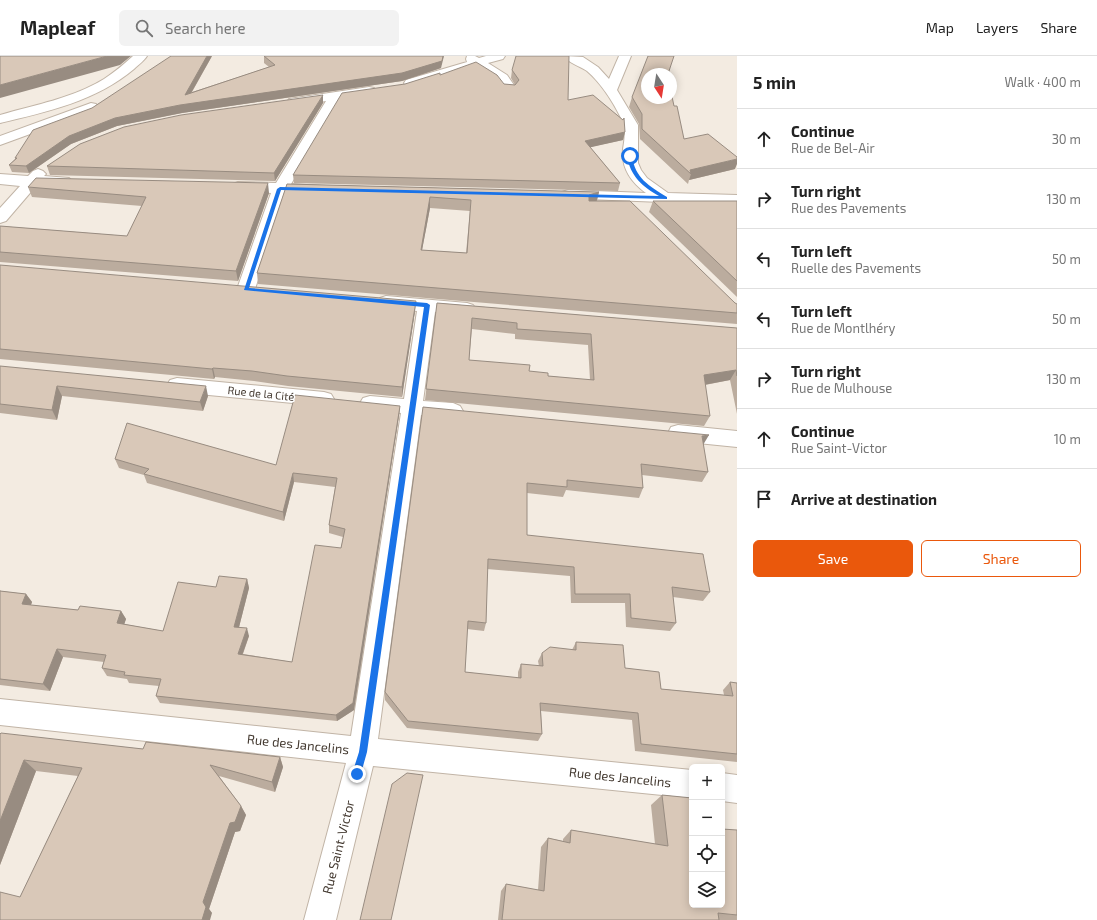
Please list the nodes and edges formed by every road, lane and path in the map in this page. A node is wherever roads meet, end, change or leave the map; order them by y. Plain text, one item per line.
1 (141, 56) edge
2 (499, 56) edge
3 (570, 56) edge
4 (625, 56) edge
5 (473, 59) edge
6 (396, 87) edge
7 (99, 88) junction
8 (509, 88) edge
9 (611, 89) junction
10 (381, 90) edge
11 (337, 95) junction
12 (282, 103) edge
13 (0, 119) edge
14 (0, 141) edge
15 (51, 165) edge
16 (0, 179) edge
17 (32, 180) junction
18 (77, 182) edge
19 (225, 187) edge
20 (280, 189) junction
21 (327, 190) edge
22 (551, 195) edge
23 (622, 196) junction
24 (665, 198) junction
25 (737, 200) edge
26 (639, 212) edge
27 (0, 218) edge
28 (246, 289) edge
29 (372, 300) edge
30 (427, 305) junction
31 (483, 310) edge
32 (158, 383) edge
33 (412, 408) junction
34 (468, 413) edge
35 (658, 431) edge
36 (737, 439) edge
37 (0, 712) edge
38 (363, 752) junction
39 (689, 784) edge
40 (725, 787) edge
41 (737, 789) edge
42 (320, 920) edge

1 - 7 street
2 - 5 street
3 - 9 street
4 - 9 street
5 - 6 street
5 - 8 street
7 - 13 street
7 - 14 street
9 - 24 street
10 - 11 street
11 - 12 street
11 - 20 street
15 - 17 street
16 - 17 street
17 - 18 street
17 - 27 street
19 - 20 street
20 - 21 street
20 - 28 street
22 - 23 street
23 - 24 street
23 - 26 street
24 - 25 street
29 - 30 street
30 - 31 street
30 - 33 street, Rue Saint-Victor
32 - 33 street, Rue de la Cité
33 - 34 street, Rue de la Cité
33 - 38 street, Rue Saint-Victor
35 - 36 street
37 - 38 street, Rue des Jancelins
38 - 39 street, Rue des Jancelins
38 - 42 street, Rue Saint-Victor
40 - 41 street

